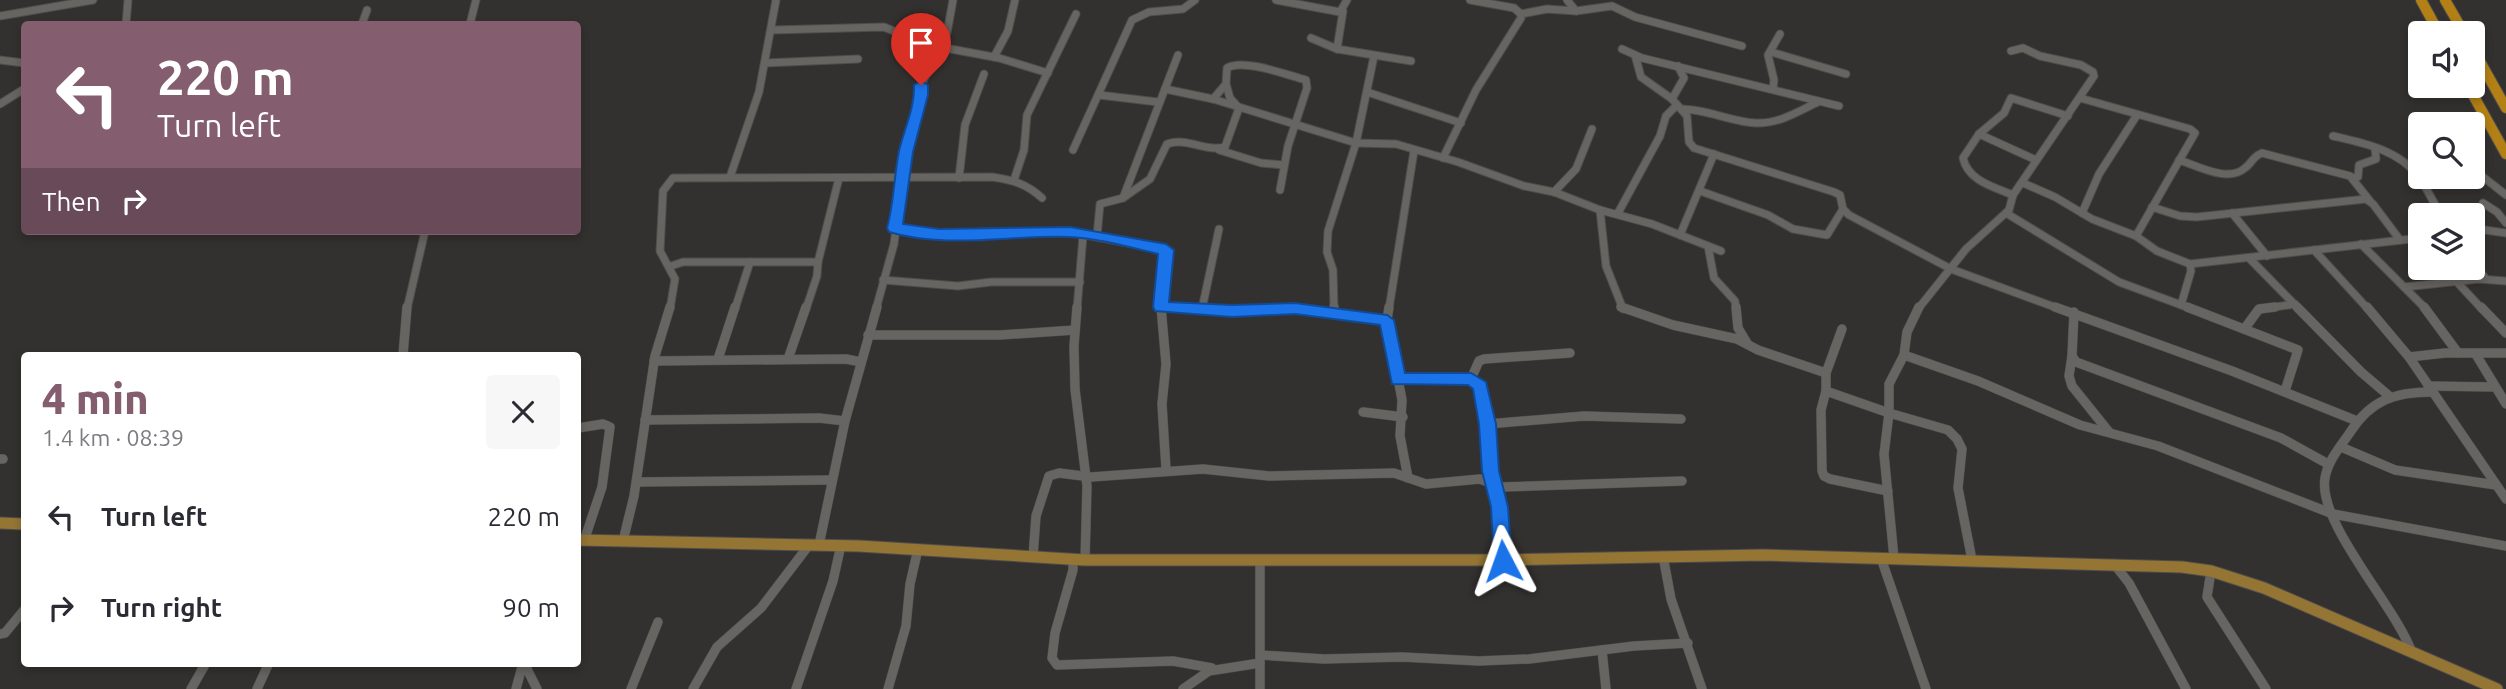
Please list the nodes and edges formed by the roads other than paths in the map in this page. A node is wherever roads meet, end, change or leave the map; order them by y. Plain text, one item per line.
1 (93, 0) edge
2 (128, 0) edge
3 (476, 0) edge
4 (776, 0) edge
5 (953, 0) edge
6 (1015, 0) edge
7 (1195, 0) edge
8 (1276, 0) edge
9 (1348, 0) edge
10 (1471, 0) edge
11 (1567, 0) edge
12 (2421, 0) edge
13 (2445, 0) edge
14 (64, 2) edge
15 (1496, 2) edge
16 (366, 10) dead end
17 (1343, 11) junction
18 (1576, 11) junction
19 (1521, 13) junction
20 (1076, 14) dead end
21 (0, 16) edge
22 (126, 21) edge
23 (363, 21) edge
24 (471, 21) edge
25 (2432, 21) edge
26 (2457, 21) edge
27 (772, 30) junction
28 (946, 34) junction
29 (1780, 34) dead end
30 (1311, 38) dead end
31 (1742, 46) dead end
32 (940, 47) junction
33 (1338, 48) junction
34 (1622, 49) dead end
35 (1771, 51) junction
36 (2011, 51) dead end
37 (1178, 55) dead end
38 (1634, 55) junction
39 (1374, 56) junction
40 (994, 57) junction
41 (858, 59) dead end
42 (0, 60) edge
43 (1411, 61) dead end
44 (21, 63) edge
45 (765, 63) junction
46 (1678, 66) junction
47 (2485, 70) edge
48 (984, 74) dead end
49 (1048, 74) junction
50 (1846, 74) dead end
51 (1226, 85) junction
52 (1165, 89) junction
53 (1773, 89) junction
54 (21, 92) edge
55 (1367, 92) junction
56 (17, 95) junction
57 (1099, 95) junction
58 (21, 98) edge
59 (2080, 98) junction
60 (2475, 98) edge
61 (1213, 99) junction
62 (1158, 102) junction
63 (1818, 102) junction
64 (0, 104) edge
65 (1677, 104) junction
66 (1839, 106) dead end
67 (1239, 108) junction
68 (2506, 108) edge
69 (2137, 115) junction
70 (2068, 116) junction
71 (1461, 123) junction
72 (1297, 124) junction
73 (1591, 129) dead end
74 (1979, 134) junction
75 (2333, 136) dead end
76 (1356, 143) junction
77 (2375, 148) junction
78 (1216, 149) junction
79 (1073, 150) dead end
80 (1414, 151) junction
81 (1714, 154) junction
82 (2506, 154) edge
83 (1443, 158) junction
84 (2036, 160) junction
85 (2179, 160) junction
86 (1283, 165) junction
87 (730, 177) junction
88 (839, 178) junction
89 (959, 178) junction
90 (2352, 178) junction
91 (2485, 178) edge
92 (901, 180) junction
93 (1014, 180) junction
94 (2023, 183) junction
95 (1280, 190) dead end
96 (1700, 191) junction
97 (1554, 192) junction
98 (2013, 195) junction
99 (2506, 195) edge
100 (1042, 198) dead end
101 (1123, 198) junction
102 (2370, 201) junction
103 (2434, 203) edge
104 (2485, 204) edge
105 (2152, 207) junction
106 (1843, 209) junction
107 (1600, 210) junction
108 (2497, 212) junction
109 (1618, 213) junction
110 (2006, 213) junction
111 (2082, 213) junction
112 (2232, 213) junction
113 (2506, 213) edge
114 (2506, 223) edge
115 (894, 228) junction
116 (1219, 229) dead end
117 (2485, 230) edge
118 (2506, 233) edge
119 (424, 235) edge
120 (1680, 235) junction
121 (1083, 236) junction
122 (1097, 236) junction
123 (2136, 236) junction
124 (2408, 239) edge
125 (2400, 240) junction
126 (2361, 244) junction
127 (1708, 246) junction
128 (2314, 250) junction
129 (1721, 251) dead end
130 (2267, 256) junction
131 (2249, 258) junction
132 (750, 261) junction
133 (818, 262) junction
134 (2190, 264) junction
135 (671, 265) junction
136 (1951, 269) junction
137 (2486, 279) joint
138 (883, 280) junction
139 (2456, 281) junction
140 (2506, 281) edge
141 (1080, 282) junction
142 (2404, 287) junction
143 (2295, 304) junction
144 (2181, 305) junction
145 (1161, 307) junction
146 (1202, 310) junction
147 (1334, 312) junction
148 (2074, 312) junction
149 (1387, 320) junction
150 (1842, 328) dead end
151 (2245, 328) junction
152 (1075, 330) junction
153 (2506, 333) edge
154 (869, 335) junction
155 (1758, 350) junction
156 (403, 352) edge
157 (1570, 353) dead end
158 (2458, 353) junction
159 (2474, 353) junction
160 (2506, 353) edge
161 (1904, 355) junction
162 (2073, 356) junction
163 (2409, 357) junction
164 (718, 359) junction
165 (788, 359) junction
166 (654, 361) junction
167 (860, 362) junction
168 (1826, 373) junction
169 (1471, 379) junction
170 (1398, 380) junction
171 (2496, 387) junction
172 (2430, 389) junction
173 (1826, 391) junction
174 (2285, 391) junction
175 (2388, 395) junction
176 (2506, 404) edge
177 (1363, 412) dead end
178 (1889, 413) junction
179 (1403, 416) junction
180 (1681, 419) dead end
181 (645, 420) junction
182 (845, 421) junction
183 (2357, 421) junction
184 (1488, 424) junction
185 (581, 428) edge
186 (2109, 432) junction
187 (2341, 447) junction
188 (2328, 464) junction
189 (1166, 468) junction
190 (1086, 477) junction
191 (1408, 478) junction
192 (831, 480) junction
193 (1682, 481) dead end
194 (637, 482) junction
195 (1493, 483) junction
196 (2496, 485) junction
197 (1888, 491) junction
198 (2506, 499) edge
199 (2333, 514) junction
200 (0, 523) edge
201 (21, 524) edge
202 (581, 539) edge
203 (581, 541) edge
204 (623, 541) junction
205 (814, 545) junction
206 (841, 545) junction
207 (2506, 547) edge
208 (918, 549) junction
209 (1663, 556) junction
210 (1033, 557) junction
211 (1888, 558) junction
212 (1079, 560) junction
213 (1972, 560) junction
214 (1503, 561) junction
215 (1260, 562) junction
216 (2113, 563) junction
217 (2211, 571) junction
218 (21, 614) edge
219 (658, 622) dead end
220 (0, 634) edge
221 (1688, 643) junction
222 (1602, 650) junction
223 (2412, 654) junction
224 (1260, 659) junction
225 (204, 667) edge
226 (267, 667) edge
227 (522, 667) edge
228 (526, 667) edge
229 (1212, 668) junction
230 (191, 689) edge
231 (257, 689) edge
232 (516, 689) edge
233 (537, 689) edge
234 (631, 689) edge
235 (693, 689) edge
236 (796, 689) edge
237 (888, 689) edge
238 (1183, 689) edge
239 (1260, 689) edge
240 (1606, 689) edge
241 (1702, 689) edge
242 (1926, 689) edge
243 (2186, 689) edge
244 (2266, 689) edge
245 (2497, 689) edge

1 - 14 street
2 - 22 street
3 - 24 street
4 - 27 street
5 - 28 street
6 - 40 street
7 - 57 street
8 - 17 street
9 - 17 street
10 - 15 street
11 - 18 street
12 - 25 highway
13 - 26 highway
14 - 21 street
15 - 19 street
16 - 23 street
17 - 33 street
18 - 19 street
18 - 31 street
19 - 71 street
20 - 49 street
27 - 28 street
27 - 45 street
28 - 32 street
29 - 35 street
30 - 33 street
32 - 40 street
32 - 92 street
33 - 39 street
34 - 38 street
35 - 50 street
35 - 53 street
36 - 59 street
37 - 52 street
38 - 46 street
38 - 65 street
39 - 43 street
39 - 55 street
40 - 49 street
41 - 45 street
42 - 44 street
45 - 87 street
46 - 53 street
46 - 65 street
47 - 68 highway
48 - 89 street
49 - 93 street
51 - 61 street
51 - 67 street
51 - 72 street
52 - 61 street
52 - 62 street
53 - 63 street
54 - 56 street
55 - 71 street
55 - 76 street
56 - 58 street
56 - 64 street
57 - 62 street
57 - 79 street
59 - 69 street
59 - 70 street
60 - 82 highway
61 - 67 street
62 - 101 street
63 - 65 street
63 - 66 street
65 - 81 street
65 - 109 street
67 - 72 street
67 - 78 street
69 - 85 street
69 - 111 street
70 - 74 street
70 - 84 street
71 - 83 street
72 - 76 street
72 - 86 street
73 - 97 street
74 - 84 street
74 - 98 street
75 - 77 street
76 - 80 street
76 - 147 street
77 - 90 street
77 - 103 street
78 - 86 street
78 - 101 street
80 - 83 street
80 - 149 street
81 - 96 street
81 - 106 street
83 - 97 street
84 - 94 street
85 - 90 street
85 - 105 street
86 - 95 street
87 - 88 street
87 - 135 street
88 - 92 street
88 - 133 street
89 - 92 street
89 - 93 street
90 - 102 street
91 - 99 street
92 - 115 street
93 - 100 street
94 - 98 street
94 - 111 street
96 - 106 street
96 - 120 street
97 - 107 street
98 - 110 street
101 - 122 street
102 - 112 street
102 - 125 street
104 - 108 street
105 - 112 street
105 - 123 street
106 - 136 street
107 - 109 street
107 - 155 street
108 - 113 street
108 - 114 street
109 - 120 street
110 - 136 street
110 - 144 street
111 - 123 street
112 - 130 street
115 - 121 street
115 - 138 street
116 - 146 street
117 - 118 street
119 - 156 street
120 - 127 street
121 - 122 street
121 - 141 street
122 - 145 street
123 - 134 street
124 - 125 street
125 - 126 street
126 - 128 street
126 - 142 street
127 - 129 street
127 - 155 street
128 - 130 street
128 - 163 street
130 - 131 street
131 - 134 street
131 - 143 street
132 - 133 street
132 - 135 street
132 - 164 street
133 - 165 street
134 - 144 street
135 - 166 street
136 - 148 street
136 - 161 street
137 - 139 street
137 - 140 street
138 - 141 street
138 - 154 street
139 - 142 street
139 - 153 street
141 - 152 street
142 - 158 street
143 - 151 street
143 - 175 street
144 - 151 street
145 - 146 street
145 - 189 street
146 - 147 street
147 - 149 street
148 - 162 street
148 - 174 street
149 - 170 street
150 - 168 street
151 - 174 street
152 - 154 street
152 - 190 street
154 - 167 street
155 - 168 street
157 - 169 street
158 - 159 street
158 - 163 street
159 - 160 street
159 - 171 street
161 - 178 street
161 - 186 street
162 - 186 street
162 - 188 street
163 - 172 street
164 - 165 street
164 - 166 street
165 - 167 street
166 - 181 street
167 - 182 street
168 - 173 street
169 - 170 street
169 - 184 street
170 - 179 street
171 - 172 street
171 - 176 street
172 - 175 street
172 - 196 street
173 - 178 street
173 - 197 street
174 - 183 street
175 - 183 street
177 - 179 street
178 - 197 street
178 - 213 street
179 - 191 street
180 - 184 street
181 - 182 street
181 - 194 street
182 - 192 street
183 - 187 street
184 - 195 street
185 - 202 street
186 - 199 street
187 - 188 street
187 - 196 street
188 - 199 street
189 - 190 street
189 - 191 street
190 - 210 street
190 - 212 street
191 - 195 street
192 - 194 street
192 - 205 street
193 - 195 street
194 - 204 street
195 - 214 street
196 - 198 street
197 - 211 street
199 - 207 street
199 - 223 street
200 - 201 main road
203 - 204 main road
204 - 205 main road
205 - 206 main road
205 - 235 street
206 - 208 main road
206 - 236 street
208 - 210 main road
208 - 237 street
209 - 211 main road
209 - 214 main road
209 - 221 street
210 - 212 main road
211 - 213 main road
211 - 242 street
212 - 215 main road
212 - 229 street
213 - 216 main road
214 - 215 main road
215 - 224 street
216 - 217 main road
216 - 243 street
217 - 223 main road
217 - 244 street
218 - 220 street
219 - 234 street
221 - 222 street
221 - 241 street
222 - 224 street
222 - 240 street
223 - 245 main road
224 - 229 street
224 - 239 street
225 - 230 street
226 - 231 street
227 - 232 street
228 - 233 street
229 - 238 street

